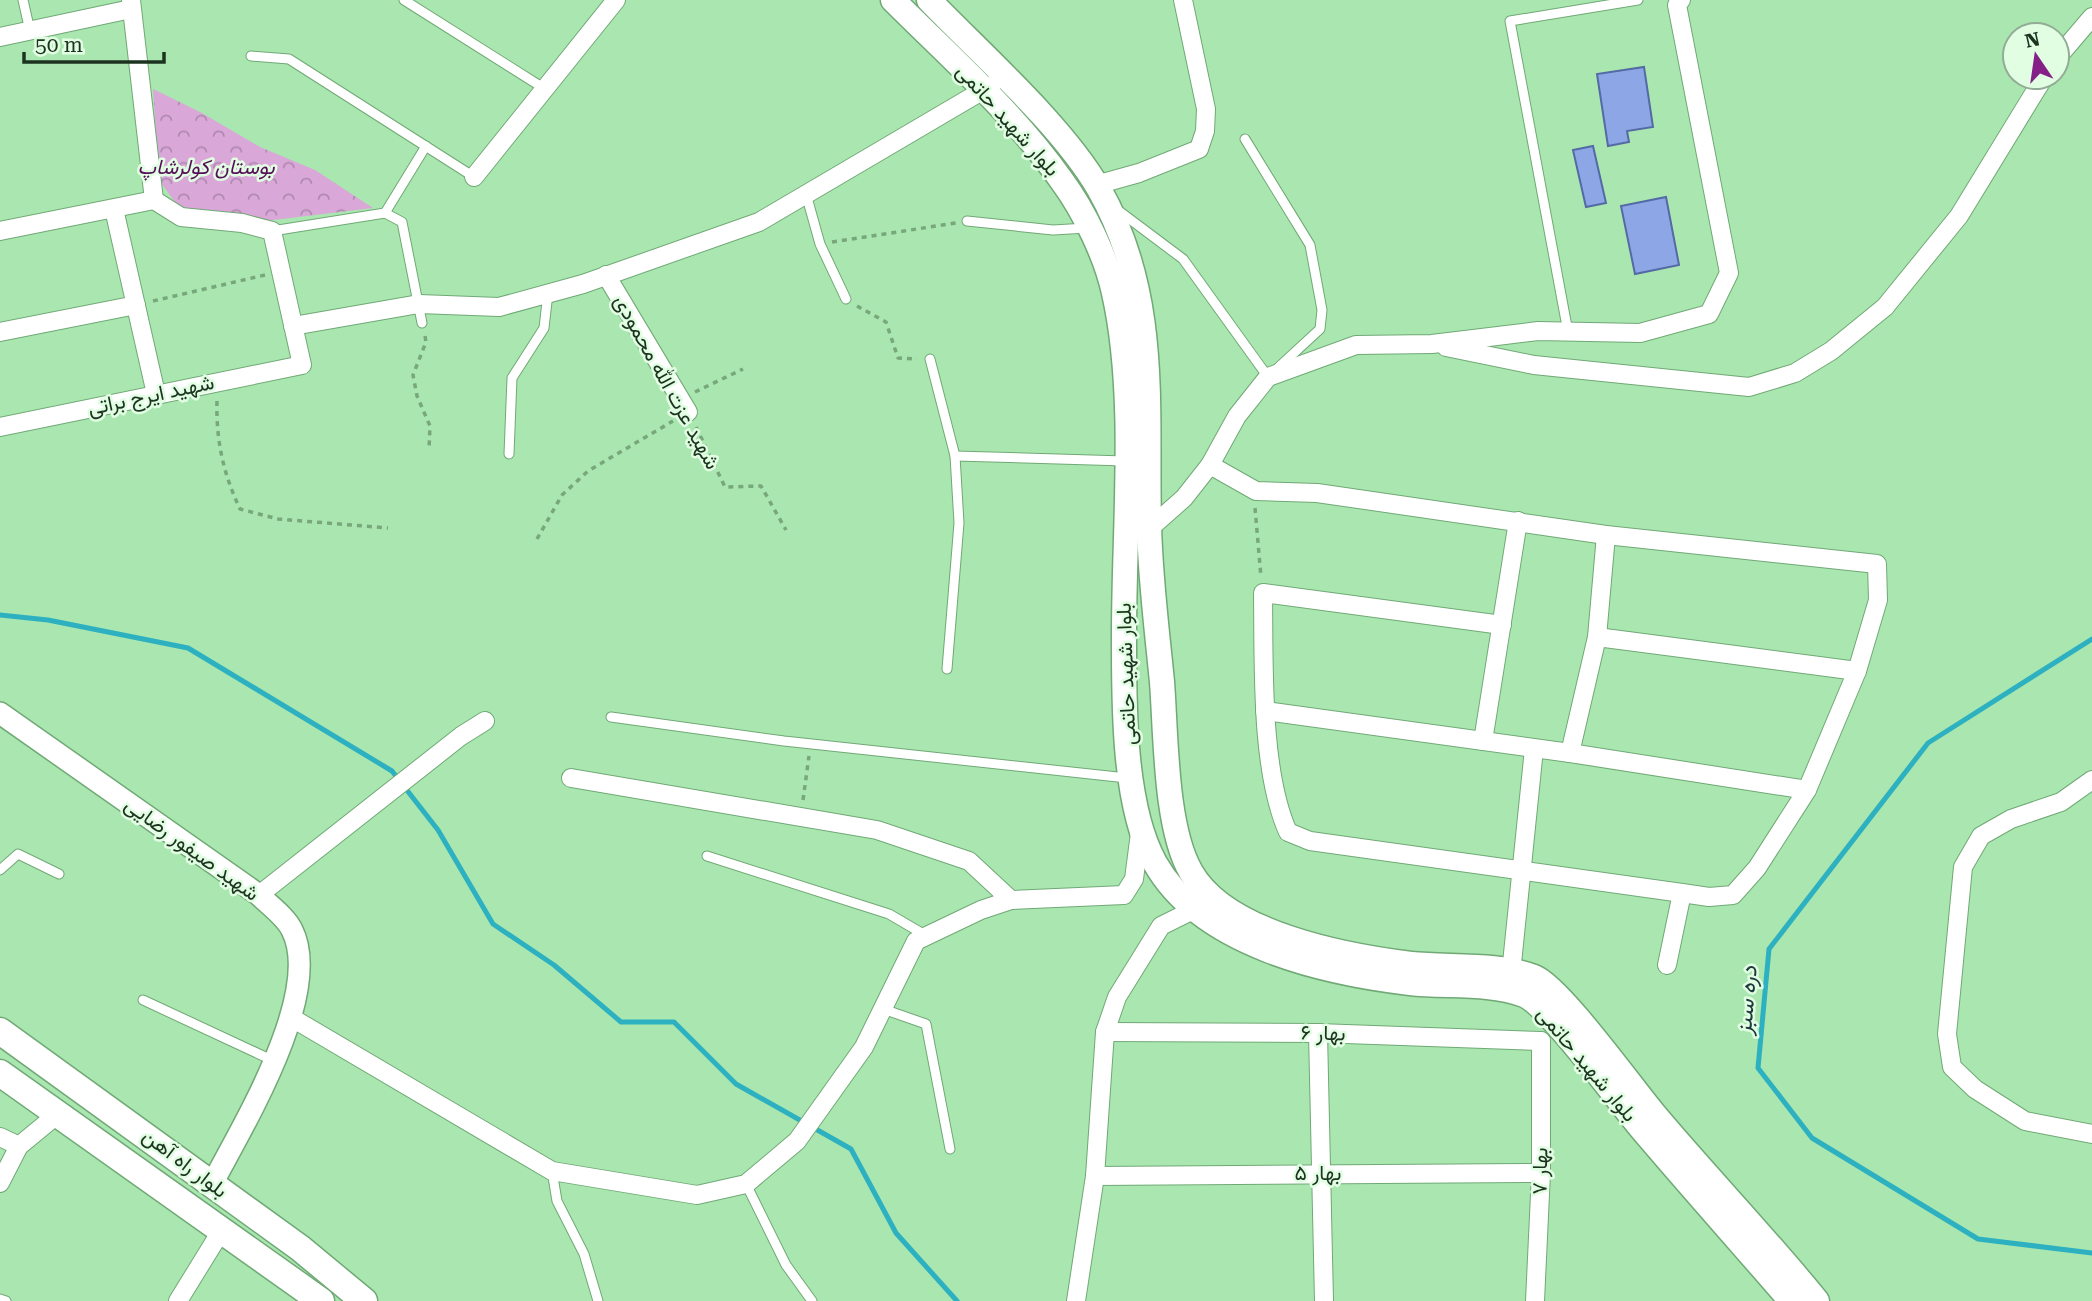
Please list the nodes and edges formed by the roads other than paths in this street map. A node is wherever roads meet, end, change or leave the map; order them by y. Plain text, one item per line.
1 (23, 0) edge
2 (404, 0) edge
3 (616, 0) edge
4 (893, 0) edge
5 (929, 0) edge
6 (1183, 0) edge
7 (1638, 0) edge
8 (1676, 2) edge
9 (131, 4) edge
10 (2092, 17) edge
11 (30, 30) junction
12 (0, 37) edge
13 (2071, 42) edge
14 (251, 55) dead end
15 (994, 84) junction
16 (545, 89) junction
17 (2035, 91) edge
18 (1245, 139) dead end
19 (426, 146) junction
20 (474, 177) joint
21 (806, 194) junction
22 (1101, 194) junction
23 (154, 200) junction
24 (114, 209) junction
25 (385, 213) junction
26 (967, 221) road end
27 (1089, 227) junction
28 (0, 231) edge
29 (272, 231) junction
30 (606, 275) junction
31 (548, 293) junction
32 (846, 299) road end
33 (419, 304) junction
34 (136, 305) junction
35 (422, 324) road end
36 (293, 326) junction
37 (0, 332) edge
38 (1568, 332) junction
39 (1432, 344) junction
40 (930, 359) road end
41 (1268, 377) junction
42 (156, 394) junction
43 (685, 406) road end
44 (0, 427) edge
45 (509, 454) dead end
46 (955, 456) junction
47 (1126, 461) junction
48 (1210, 465) junction
49 (1518, 521) junction
50 (1124, 527) junction
51 (1149, 529) junction
52 (1606, 535) junction
53 (1502, 625) junction
54 (1597, 637) junction
55 (947, 668) dead end
56 (1857, 671) junction
57 (1265, 710) junction
58 (0, 713) edge
59 (611, 717) dead end
60 (485, 722) dead end
61 (1483, 741) junction
62 (1534, 748) junction
63 (1570, 753) junction
64 (570, 778) dead end
65 (1132, 779) junction
66 (2092, 780) edge
67 (1807, 790) junction
68 (1140, 822) junction
69 (707, 856) dead end
70 (0, 870) edge
71 (1520, 870) junction
72 (59, 874) dead end
73 (1682, 893) junction
74 (259, 895) junction
75 (1011, 900) junction
76 (1195, 909) junction
77 (925, 935) junction
78 (1667, 965) dead end
79 (1511, 973) junction
80 (143, 1000) dead end
81 (883, 1009) junction
82 (292, 1018) junction
83 (0, 1031) edge
84 (1105, 1032) junction
85 (1318, 1032) junction
86 (1549, 1033) junction
87 (274, 1061) junction
88 (0, 1073) edge
89 (59, 1114) junction
90 (2092, 1134) edge
91 (0, 1138) edge
92 (19, 1146) junction
93 (950, 1149) dead end
94 (552, 1171) junction
95 (1321, 1173) junction
96 (1541, 1173) junction
97 (1095, 1176) junction
98 (0, 1183) edge
99 (212, 1184) junction
100 (746, 1184) junction
101 (223, 1228) junction
102 (0, 1299) edge
103 (6, 1301) edge
104 (178, 1301) edge
105 (321, 1301) edge
106 (364, 1301) edge
107 (598, 1301) edge
108 (812, 1301) edge
109 (1076, 1301) edge
110 (1324, 1301) edge
111 (1535, 1301) edge
112 (1791, 1301) edge
113 (1816, 1301) edge

1 - 11 lane
2 - 16 lane
3 - 16 street
4 - 15 main road, بلوار شهید حاتمی
5 - 15 main road, بلوار شهید حاتمی
6 - 22 street
7 - 38 lane
8 - 38 street
9 - 11 street
9 - 23 street
10 - 13 street
11 - 12 street
14 - 19 lane
15 - 21 street
15 - 22 main road, بلوار شهید حاتمی
15 - 27 main road, بلوار شهید حاتمی
16 - 20 street
17 - 39 street
18 - 41 lane
19 - 20 lane
19 - 25 lane
21 - 30 street
21 - 32 lane
22 - 41 lane
22 - 51 main road, بلوار شهید حاتمی
23 - 24 street
23 - 29 street
24 - 28 street
24 - 34 street
25 - 29 lane
25 - 33 lane
26 - 27 lane
27 - 47 main road, بلوار شهید حاتمی
29 - 36 street
30 - 31 street
30 - 43 street, شهید عزت الله محمودی
31 - 33 street
31 - 45 lane
33 - 35 lane
33 - 36 street
34 - 37 street
34 - 42 street
36 - 42 street, شهید ایرج براتی
38 - 39 street
39 - 41 street
40 - 46 lane
41 - 48 street
42 - 44 street, شهید ایرج براتی
46 - 47 lane
46 - 55 lane
47 - 50 main road, بلوار شهید حاتمی
48 - 49 street
48 - 51 street
49 - 52 street
49 - 53 street
50 - 51 main road
50 - 65 main road, بلوار شهید حاتمی
51 - 79 main road, بلوار شهید حاتمی
52 - 54 street
52 - 56 street
53 - 57 street
53 - 61 street
54 - 56 street
54 - 63 street
56 - 67 street
57 - 61 street
57 - 71 street
58 - 74 street, شهید صیفور رضایی
59 - 65 lane
60 - 74 street
61 - 62 street
62 - 63 street
62 - 71 street
63 - 67 street
64 - 75 street
65 - 68 main road, بلوار شهید حاتمی
66 - 90 street
67 - 73 street
68 - 75 street
68 - 76 main road, بلوار شهید حاتمی
69 - 77 lane
70 - 72 lane
71 - 73 street
71 - 79 street
73 - 78 street
74 - 82 street, شهید صیفور رضایی
75 - 77 street
76 - 84 street
76 - 86 main road, بلوار شهید حاتمی
77 - 81 street
79 - 113 main road, بلوار شهید حاتمی
80 - 87 lane
81 - 93 lane
81 - 100 street
82 - 87 street, شهید صیفور رضایی
82 - 94 street
83 - 99 main road, بلوار راه آهن
84 - 85 street, بهار ۶
84 - 97 street
85 - 86 street, بهار ۶
85 - 95 street
86 - 96 street, بهار ۷
86 - 112 main road, بلوار شهید حاتمی
87 - 99 street, شهید صیفور رضایی
88 - 89 main road, بلوار راه آهن
89 - 92 street
89 - 101 main road, بلوار راه آهن
91 - 92 street
92 - 98 street
94 - 100 street
94 - 107 lane
95 - 96 street, بهار ۵
95 - 97 street, بهار ۵
95 - 110 street
96 - 111 street, بهار ۷
97 - 109 street
99 - 106 main road, بلوار راه آهن
100 - 108 lane
101 - 104 street
101 - 105 main road, بلوار راه آهن
102 - 103 lane

